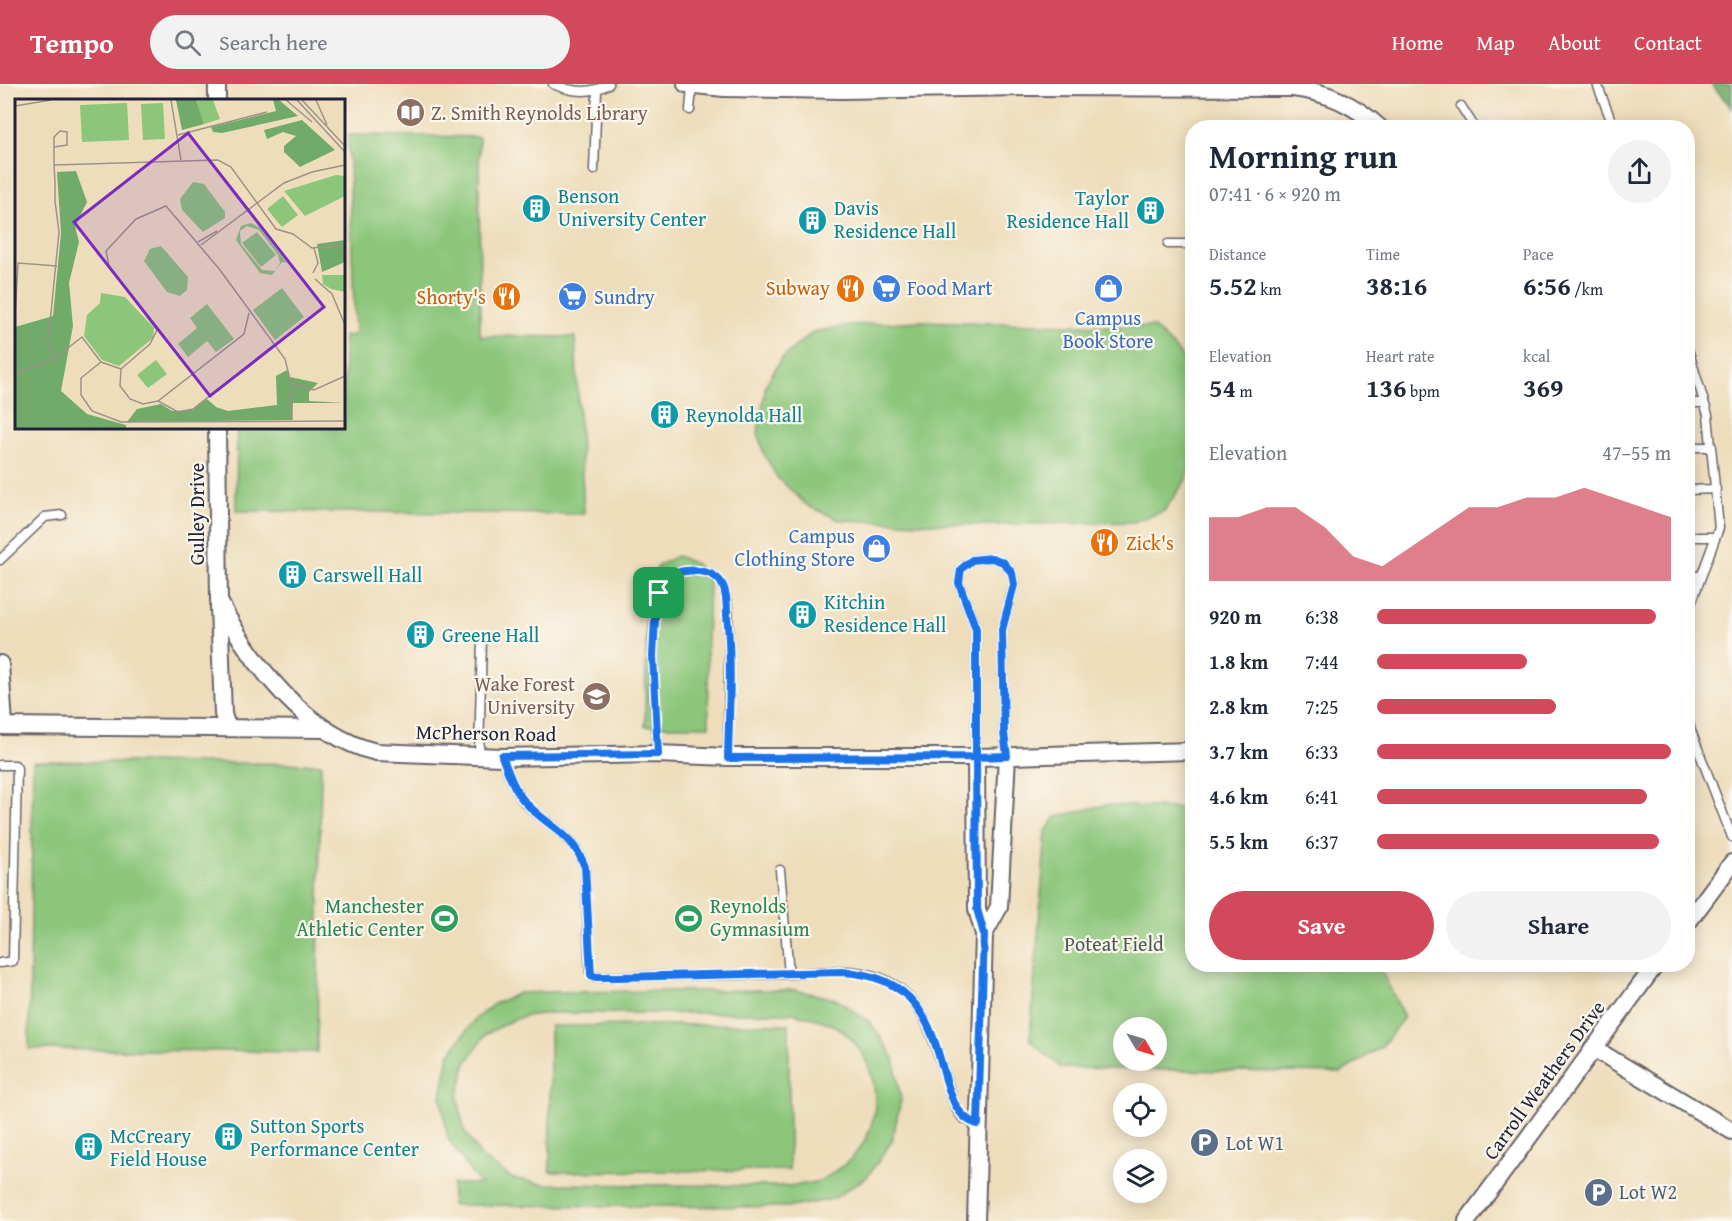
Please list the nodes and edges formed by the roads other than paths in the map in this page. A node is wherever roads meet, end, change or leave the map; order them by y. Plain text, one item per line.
1 (216, 84) edge
2 (553, 84) edge
3 (609, 84) edge
4 (1597, 84) edge
5 (689, 85) edge
6 (971, 86) edge
7 (999, 86) edge
8 (597, 90) junction
9 (217, 99) edge
10 (1461, 106) dead end
11 (690, 110) dead end
12 (1371, 120) edge
13 (1470, 120) edge
14 (1611, 120) edge
15 (594, 170) dead end
16 (1168, 244) dead end
17 (1185, 244) edge
18 (1695, 378) edge
19 (1695, 403) edge
20 (1704, 403) junction
21 (217, 429) edge
22 (1695, 447) edge
23 (1712, 447) junction
24 (1716, 489) junction
25 (1695, 490) edge
26 (62, 515) dead end
27 (1695, 537) edge
28 (1715, 537) junction
29 (0, 560) edge
30 (1695, 576) edge
31 (1701, 576) junction
32 (1695, 593) edge
33 (219, 601) junction
34 (482, 640) dead end
35 (0, 664) edge
36 (2, 725) edge
37 (227, 727) junction
38 (326, 729) junction
39 (1695, 738) edge
40 (1185, 751) edge
41 (658, 754) junction
42 (479, 755) junction
43 (502, 756) junction
44 (1007, 756) junction
45 (976, 757) junction
46 (728, 758) junction
47 (0, 765) edge
48 (1732, 837) edge
49 (1732, 863) edge
50 (780, 870) dead end
51 (1695, 913) edge
52 (984, 934) junction
53 (0, 963) edge
54 (1650, 972) edge
55 (789, 974) junction
56 (1593, 1047) junction
57 (978, 1124) junction
58 (1732, 1131) edge
59 (976, 1221) edge
60 (1467, 1221) edge

1 - 9 street
2 - 8 lane
3 - 8 lane
4 - 14 lane
5 - 6 street
5 - 11 lane
6 - 7 street
7 - 12 street
8 - 15 lane
10 - 13 lane
16 - 17 lane
18 - 20 lane
19 - 20 lane
20 - 23 lane
21 - 33 street, Gulley Drive
22 - 23 lane
23 - 24 lane
24 - 25 lane
24 - 28 lane
26 - 29 lane
27 - 28 lane
28 - 31 lane
30 - 31 lane
31 - 32 lane
33 - 37 street, Gulley Drive
33 - 38 street, Gulley Drive
34 - 42 lane
35 - 36 street
36 - 37 street, McPherson Road
37 - 38 street, McPherson Road
38 - 42 street, McPherson Road
39 - 48 lane
40 - 44 street, McPherson Road
41 - 43 street, McPherson Road
41 - 46 street, McPherson Road
41 - 46 lane
42 - 43 street, McPherson Road
43 - 55 lane
44 - 45 street, McPherson Road
44 - 45 lane
44 - 52 street
45 - 46 street, McPherson Road
45 - 52 street
47 - 53 lane
49 - 51 street
50 - 55 lane
52 - 57 street
54 - 56 street, Carroll Weathers Drive
55 - 57 lane
56 - 58 street
56 - 60 street, Carroll Weathers Drive
57 - 59 street

